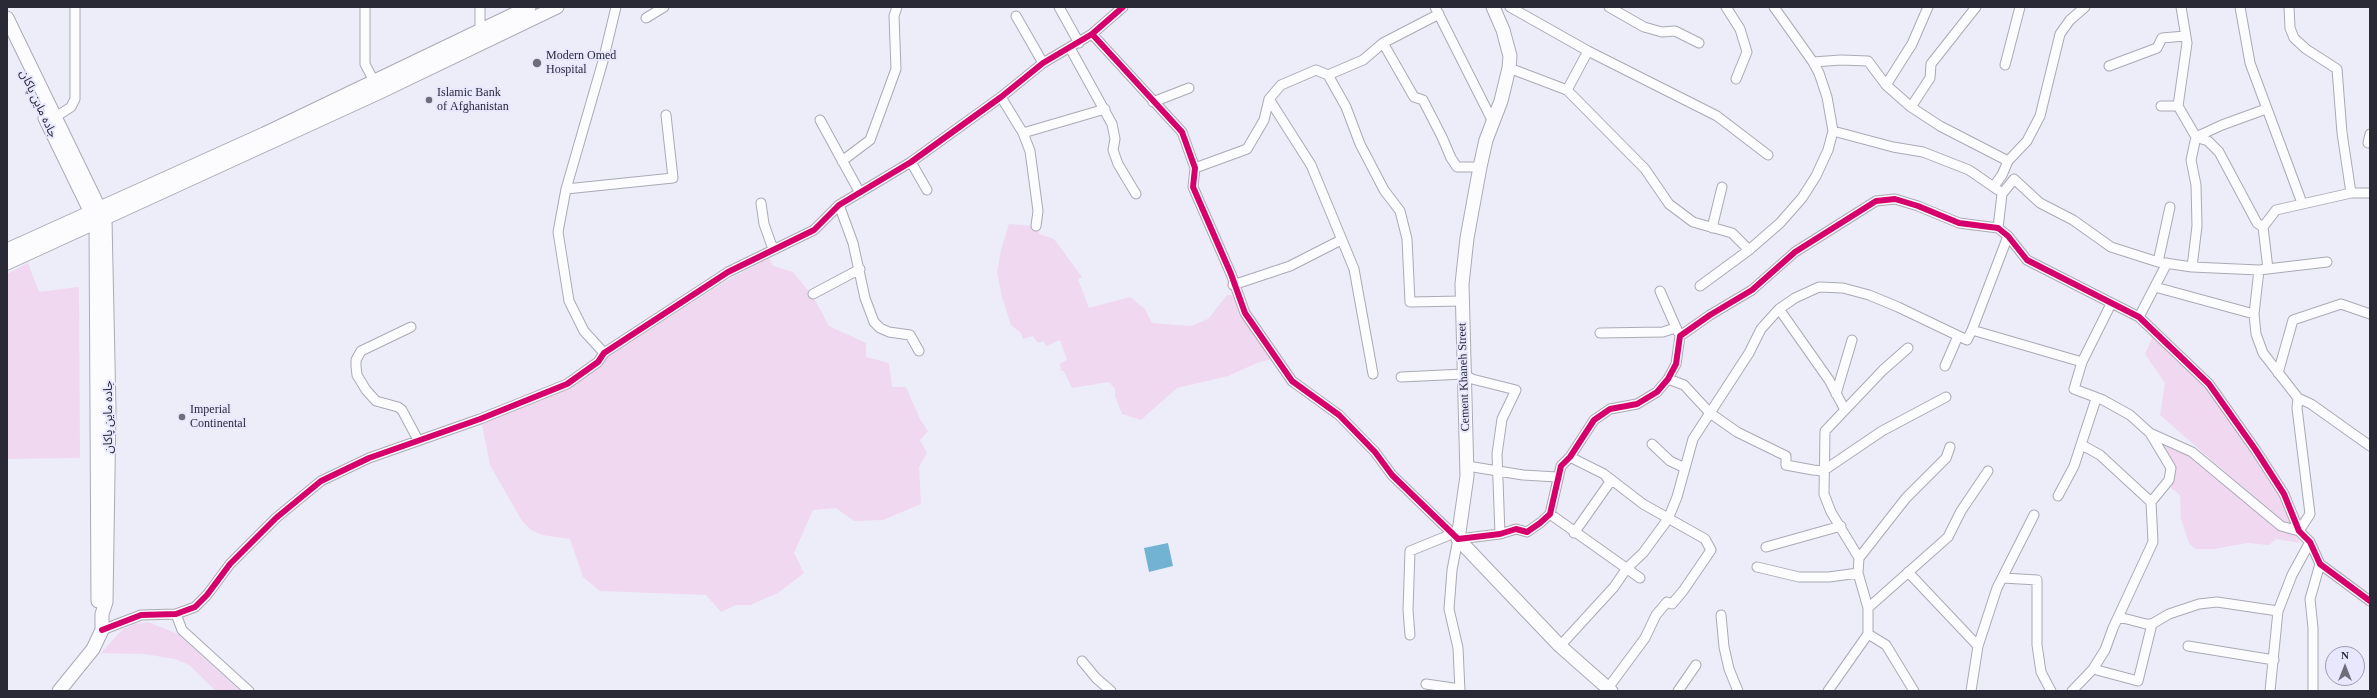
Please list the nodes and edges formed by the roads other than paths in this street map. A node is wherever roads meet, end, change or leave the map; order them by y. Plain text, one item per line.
1 (75, 7) edge
2 (365, 7) edge
3 (480, 7) edge
4 (529, 7) edge
5 (557, 7) edge
6 (616, 7) edge
7 (664, 7) edge
8 (898, 7) edge
9 (1059, 7) edge
10 (1123, 7) edge
11 (1492, 7) edge
12 (1510, 7) edge
13 (1609, 7) edge
14 (1726, 7) edge
15 (1774, 7) edge
16 (1928, 7) edge
17 (1976, 7) edge
18 (2020, 7) edge
19 (2085, 7) edge
20 (2181, 7) edge
21 (2240, 7) edge
22 (2289, 7) edge
23 (1437, 11) edge
24 (1016, 16) dead end
25 (7, 18) edge
26 (646, 18) dead end
27 (480, 32) junction
28 (1092, 34) junction
29 (2185, 36) junction
30 (7, 38) edge
31 (1079, 43) junction
32 (1383, 43) junction
33 (1699, 43) dead end
34 (1070, 48) junction
35 (1588, 51) junction
36 (1043, 62) junction
37 (1813, 62) junction
38 (2005, 66) dead end
39 (2109, 66) dead end
40 (1509, 68) junction
41 (1328, 75) junction
42 (1736, 79) dead end
43 (1886, 85) junction
44 (377, 86) junction
45 (1190, 88) dead end
46 (1567, 90) junction
47 (1001, 97) junction
48 (1269, 99) junction
49 (1154, 102) junction
50 (2161, 106) dead end
51 (2178, 106) junction
52 (1911, 107) junction
53 (1105, 109) junction
54 (2266, 109) junction
55 (666, 115) dead end
56 (54, 118) junction
57 (820, 120) dead end
58 (1493, 122) junction
59 (1833, 131) junction
60 (1023, 133) junction
61 (2196, 137) junction
62 (1768, 155) dead end
63 (842, 161) junction
64 (2008, 161) junction
65 (912, 162) junction
66 (1480, 167) junction
67 (1194, 168) junction
68 (1994, 186) junction
69 (1722, 187) dead end
70 (566, 189) junction
71 (927, 190) dead end
72 (860, 192) junction
73 (2351, 192) junction
74 (2370, 193) edge
75 (1136, 194) dead end
76 (2002, 194) junction
77 (761, 203) dead end
78 (2302, 203) junction
79 (839, 205) junction
80 (2170, 207) dead end
81 (98, 216) junction
82 (1036, 226) dead end
83 (2263, 227) junction
84 (1712, 228) junction
85 (1998, 228) junction
86 (2008, 236) junction
87 (1341, 240) junction
88 (773, 249) junction
89 (7, 250) edge
90 (1749, 250) junction
91 (2327, 262) dead end
92 (7, 263) edge
93 (2162, 263) junction
94 (2192, 267) junction
95 (860, 269) junction
96 (2264, 269) junction
97 (1234, 285) junction
98 (1700, 286) dead end
99 (2155, 287) junction
100 (1660, 291) dead end
101 (813, 294) dead end
102 (1462, 301) junction
103 (2112, 304) junction
104 (1779, 309) junction
105 (2254, 314) junction
106 (2370, 314) edge
107 (2139, 317) junction
108 (411, 327) dead end
109 (1675, 328) junction
110 (1972, 330) junction
111 (1600, 333) dead end
112 (1680, 336) junction
113 (1958, 336) junction
114 (1852, 340) dead end
115 (1908, 348) dead end
116 (920, 351) dead end
117 (604, 353) junction
118 (2082, 362) junction
119 (1945, 366) dead end
120 (2278, 373) junction
121 (1373, 374) dead end
122 (1464, 374) junction
123 (1401, 377) dead end
124 (1668, 379) junction
125 (1836, 394) junction
126 (1946, 397) dead end
127 (2298, 398) junction
128 (2096, 399) junction
129 (1845, 410) junction
130 (1710, 414) junction
131 (2150, 433) junction
132 (418, 440) junction
133 (2369, 443) edge
134 (1652, 444) dead end
135 (2082, 445) junction
136 (1950, 447) dead end
137 (1570, 457) junction
138 (1467, 466) junction
139 (1685, 468) junction
140 (1498, 470) junction
141 (1823, 471) junction
142 (1988, 471) dead end
143 (1604, 474) junction
144 (1557, 477) junction
145 (2058, 496) dead end
146 (2151, 502) junction
147 (1550, 514) junction
148 (2034, 515) dead end
149 (1668, 519) junction
150 (1841, 526) junction
151 (2299, 531) junction
152 (1574, 533) junction
153 (1500, 534) junction
154 (1455, 537) junction
155 (2310, 542) junction
156 (1766, 547) dead end
157 (1859, 558) junction
158 (2320, 564) junction
159 (1757, 567) dead end
160 (1627, 568) junction
161 (1908, 572) junction
162 (1858, 573) junction
163 (1640, 578) dead end
164 (2003, 578) junction
165 (2370, 601) edge
166 (1868, 608) junction
167 (2278, 611) junction
168 (176, 614) junction
169 (1721, 615) dead end
170 (2119, 617) junction
171 (2152, 624) junction
172 (102, 630) junction
173 (1868, 634) junction
174 (1410, 635) dead end
175 (1560, 646) junction
176 (1978, 646) junction
177 (2188, 646) dead end
178 (2274, 660) junction
179 (1082, 661) dead end
180 (1696, 664) dead end
181 (2093, 669) junction
182 (1426, 684) dead end
183 (1460, 690) edge
184 (1609, 690) edge
185 (59, 691) edge
186 (248, 691) edge
187 (1110, 691) edge
188 (1678, 691) edge
189 (1738, 691) edge
190 (1828, 691) edge
191 (1914, 691) edge
192 (1971, 691) edge
193 (2051, 691) edge
194 (2072, 691) edge
195 (2270, 691) edge
196 (2313, 691) edge

1 - 56 street
2 - 44 street
3 - 27 street
4 - 27 main road
5 - 44 main road
6 - 70 street
7 - 26 street
8 - 63 street
9 - 31 street
10 - 28 street
11 - 40 main road, Cement Khaneh Street
12 - 35 street
13 - 33 street
14 - 42 street
15 - 37 street
16 - 43 street
17 - 52 street
18 - 38 street
19 - 64 street
20 - 29 street
21 - 54 street
22 - 73 street
23 - 32 street
23 - 58 street
24 - 36 street
25 - 56 main road
27 - 44 main road
28 - 31 street
28 - 49 street
29 - 39 street
29 - 51 street
30 - 81 main road, جاده ماین پاکان
31 - 34 street
32 - 41 street
32 - 66 street
34 - 36 street
34 - 53 street
35 - 46 street
35 - 62 street
36 - 47 street
37 - 43 street
37 - 59 street
40 - 46 street
40 - 58 main road, Cement Khaneh Street
41 - 48 street
41 - 102 street
43 - 52 street
44 - 81 main road
45 - 49 street
46 - 84 street
47 - 60 street
47 - 65 street
48 - 67 street
48 - 87 street
49 - 67 street
50 - 51 street
51 - 61 street
52 - 64 street
53 - 60 street
53 - 75 street
54 - 61 street
54 - 78 street
55 - 70 street
56 - 81 main road
57 - 63 street
58 - 66 main road, Cement Khaneh Street
59 - 68 street
59 - 90 street
60 - 82 street
61 - 83 street
61 - 94 street
63 - 72 street
64 - 68 street
65 - 71 street
65 - 72 street
66 - 102 main road, Cement Khaneh Street
67 - 97 street
68 - 76 street
69 - 84 street
70 - 117 street
72 - 79 street
73 - 74 street
73 - 78 street
76 - 85 street
76 - 93 street
77 - 88 street
78 - 83 street
79 - 88 street
79 - 95 street
80 - 93 street
81 - 89 main road
81 - 92 main road
81 - 172 main road, جاده ماین پاکان
83 - 96 street
84 - 90 street
85 - 86 street
85 - 112 street
86 - 103 street
86 - 110 street
87 - 97 street
87 - 121 street
88 - 117 street
90 - 98 street
91 - 96 street
93 - 94 street
93 - 99 street
94 - 96 street
95 - 101 street
95 - 116 street
96 - 105 street
97 - 154 street
99 - 105 street
99 - 107 street
100 - 109 street
102 - 122 main road, Cement Khaneh Street
103 - 107 street
103 - 118 street
104 - 113 street
104 - 125 street
104 - 130 street
105 - 120 street
106 - 120 street
107 - 151 street
108 - 132 street
109 - 111 street
109 - 112 street
110 - 113 street
110 - 118 street
112 - 124 street
113 - 119 street
114 - 125 street
115 - 129 street
117 - 132 street
118 - 128 street
120 - 127 street
122 - 123 street
122 - 138 main road, Cement Khaneh Street
122 - 140 street
124 - 130 street
124 - 137 street
125 - 129 street
126 - 141 street
127 - 133 street
127 - 151 street
128 - 131 street
128 - 135 street
129 - 141 street
130 - 139 street
130 - 141 street
131 - 146 street
131 - 151 street
132 - 168 street
134 - 139 street
135 - 145 street
135 - 146 street
136 - 157 street
137 - 143 street
137 - 144 street
138 - 140 street
138 - 154 main road, Cement Khaneh Street
139 - 149 street
140 - 144 street
140 - 153 street
141 - 150 street
142 - 161 street
143 - 149 street
143 - 152 street
144 - 147 street
146 - 170 street
147 - 152 street
147 - 153 street
148 - 164 street
149 - 160 street
149 - 184 street
150 - 156 street
150 - 157 street
151 - 155 street
152 - 160 street
153 - 154 street
154 - 174 street
154 - 175 main road
154 - 183 street
155 - 158 street
155 - 167 street
157 - 162 street
158 - 165 street
158 - 196 street
159 - 162 street
160 - 163 street
160 - 175 street
161 - 166 street
161 - 176 street
162 - 166 street
164 - 176 street
164 - 193 street
166 - 173 street
167 - 171 street
167 - 178 street
168 - 172 street
168 - 186 street
169 - 189 street
170 - 171 street
170 - 181 street
171 - 181 street
172 - 185 main road, جاده ماین پاکان
173 - 190 street
173 - 191 street
175 - 184 main road
176 - 192 street
177 - 178 street
178 - 195 street
179 - 187 street
180 - 188 street
181 - 194 street
182 - 183 street

